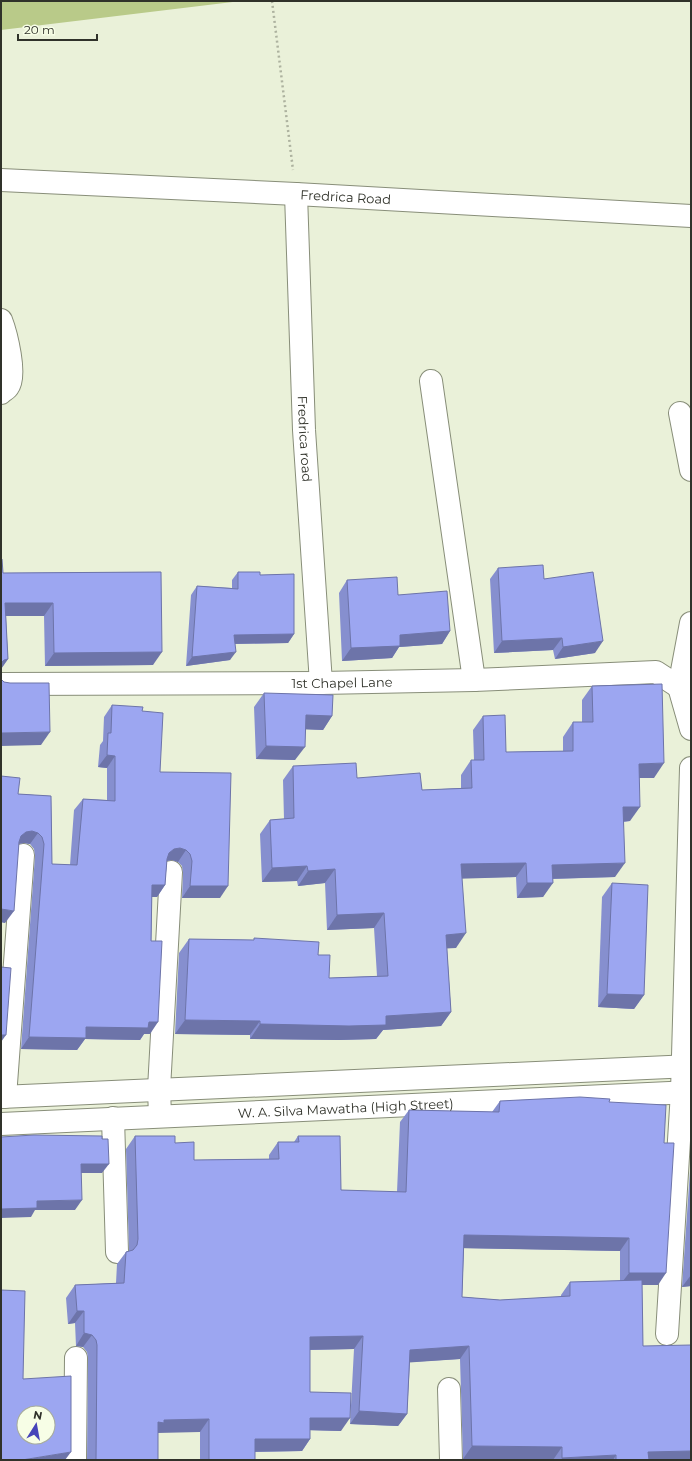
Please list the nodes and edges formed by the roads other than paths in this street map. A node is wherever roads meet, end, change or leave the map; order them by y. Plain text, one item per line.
1 (1, 180) edge
2 (296, 194) junction
3 (691, 216) edge
4 (3, 325) edge
5 (430, 381) dead end
6 (1, 393) edge
7 (680, 413) dead end
8 (691, 470) edge
9 (691, 623) edge
10 (474, 680) junction
11 (321, 683) junction
12 (1, 684) edge
13 (679, 687) junction
14 (691, 728) edge
15 (691, 768) edge
16 (23, 855) dead end
17 (171, 872) dead end
18 (687, 1066) edge
19 (159, 1089) junction
20 (686, 1092) edge
21 (3, 1097) edge
22 (160, 1116) junction
23 (113, 1118) junction
24 (1, 1124) edge
25 (117, 1252) dead end
26 (666, 1334) dead end
27 (76, 1358) dead end
28 (449, 1389) dead end
29 (75, 1460) edge
30 (451, 1460) edge

1 - 2 street, Fredrica Road
2 - 3 street, Fredrica Road
2 - 11 street, Fredrica road
4 - 6 street
5 - 10 street
7 - 8 street
9 - 13 street
10 - 11 street, 1st Chapel Lane
10 - 13 street, 1st Chapel Lane
11 - 12 street, 1st Chapel Lane
13 - 14 street
15 - 18 street
16 - 21 street
17 - 19 street
18 - 19 street, W. A. Silva Mawatha (High Street)
18 - 20 street
19 - 21 street, W. A. Silva Mawatha (High Street)
19 - 22 street
20 - 22 street, W. A. Silva Mawatha (High Street)
20 - 26 street
22 - 23 street, W. A. Silva Mawatha (High Street)
23 - 24 street, W. A. Silva Mawatha (High Street)
23 - 25 street
27 - 29 street
28 - 30 street

